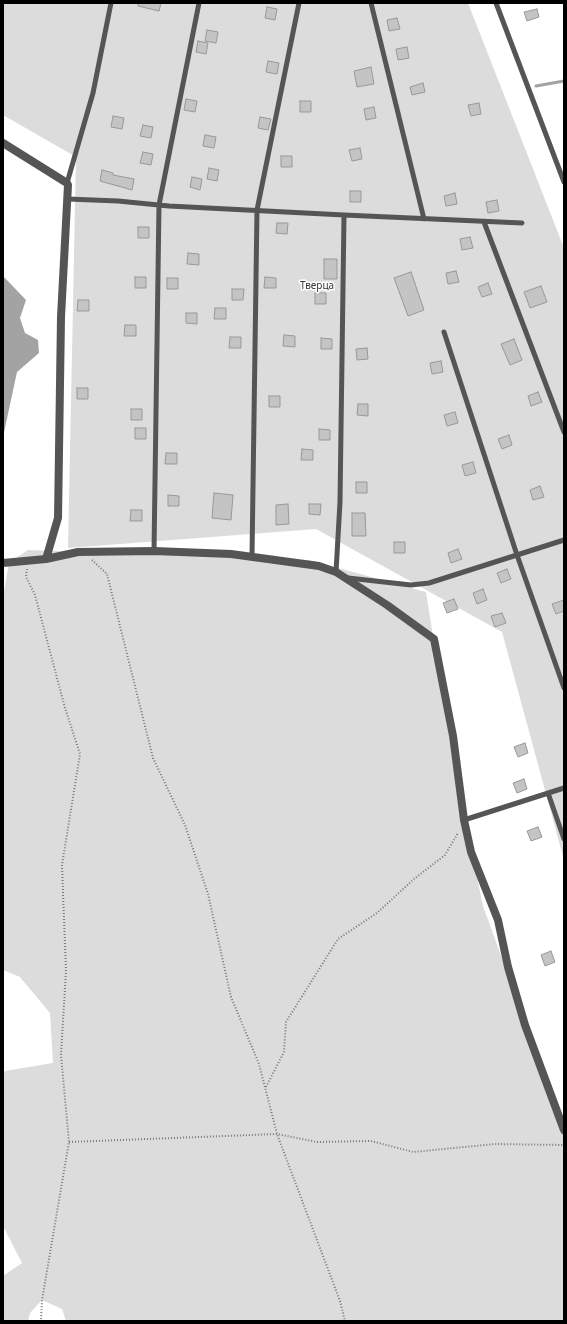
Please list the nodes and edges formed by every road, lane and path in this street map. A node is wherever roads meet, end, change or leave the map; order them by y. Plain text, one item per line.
1 (111, 3) edge
2 (199, 3) edge
3 (299, 3) edge
4 (371, 3) edge
5 (496, 3) edge
6 (3, 142) edge
7 (564, 182) edge
8 (67, 183) junction
9 (68, 199) junction
10 (159, 205) junction
11 (256, 210) junction
12 (344, 216) junction
13 (424, 219) junction
14 (484, 222) junction
15 (522, 223) dead end
16 (444, 332) dead end
17 (564, 432) edge
18 (564, 540) edge
19 (154, 551) junction
20 (83, 552) junction
21 (517, 555) junction
22 (252, 556) junction
23 (46, 560) junction
24 (28, 561) junction
25 (3, 563) edge
26 (336, 572) junction
27 (346, 578) junction
28 (564, 688) edge
29 (564, 788) edge
30 (548, 793) junction
31 (464, 820) junction
32 (564, 839) edge
33 (265, 1088) junction
34 (564, 1130) edge
35 (277, 1134) junction
36 (69, 1142) junction
37 (564, 1145) edge
38 (41, 1321) edge
39 (345, 1321) edge

1 - 8 lane
2 - 10 lane
3 - 11 lane
4 - 13 lane
5 - 7 lane
6 - 8 street
8 - 9 street
9 - 10 lane
9 - 23 street
10 - 11 lane
10 - 19 lane
11 - 12 lane
11 - 22 lane
12 - 13 lane
12 - 26 lane
13 - 14 lane
14 - 15 lane
14 - 17 lane
16 - 21 lane
18 - 21 lane
19 - 20 street
19 - 22 street
20 - 23 street
20 - 33 path
21 - 27 lane
21 - 28 lane
22 - 26 street
23 - 24 street
24 - 25 street
24 - 36 path
26 - 27 street
27 - 31 street
29 - 30 lane
30 - 31 lane
30 - 32 lane
31 - 33 path
31 - 34 street
33 - 35 path
35 - 36 path
35 - 37 path
35 - 39 path
36 - 38 path

